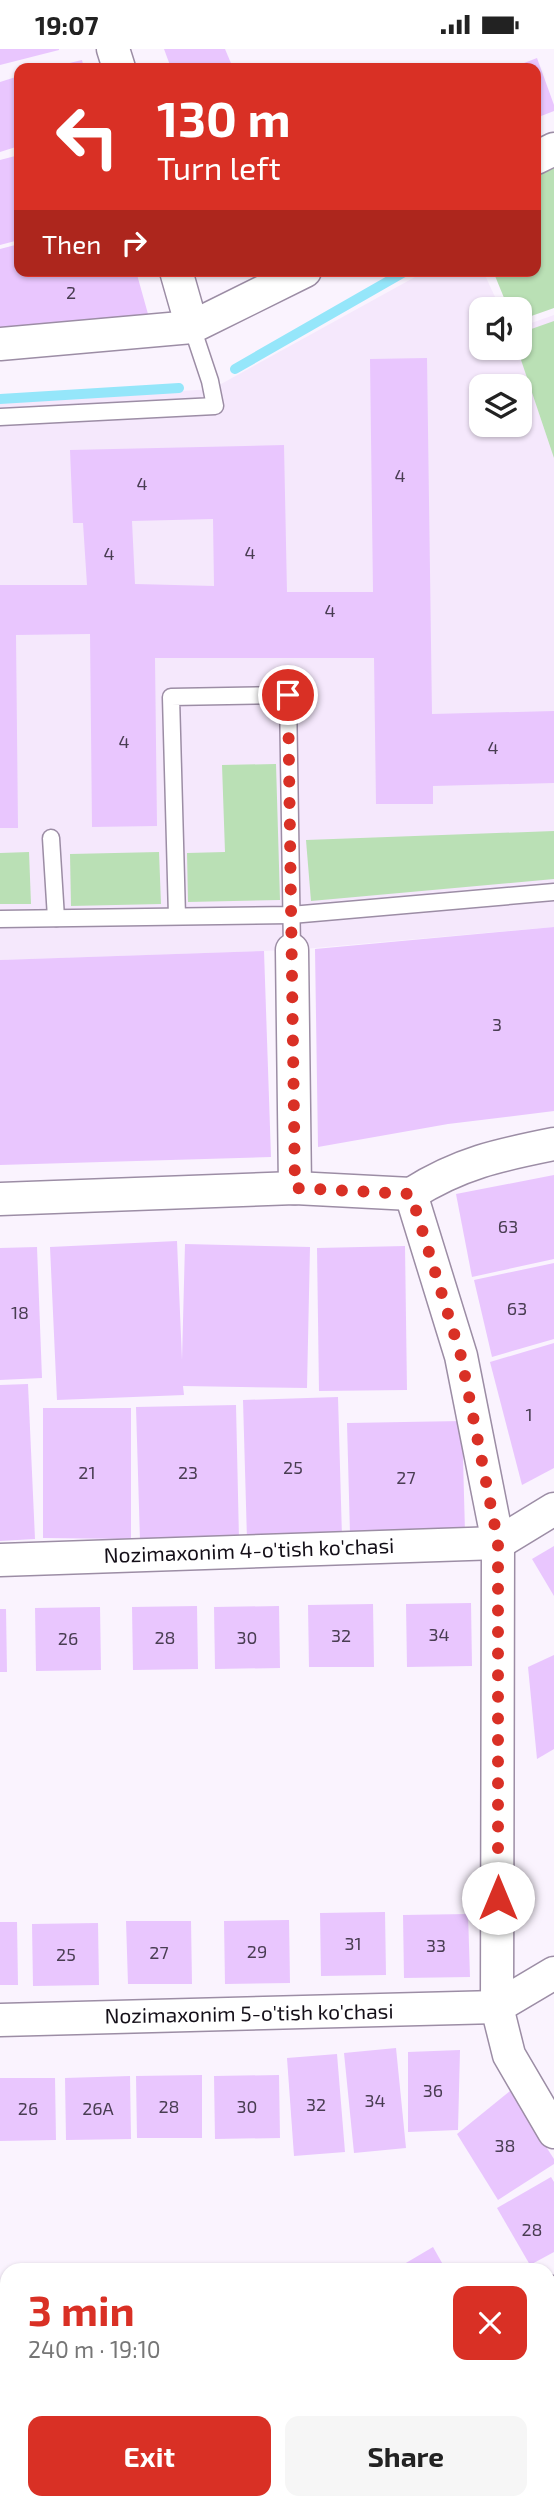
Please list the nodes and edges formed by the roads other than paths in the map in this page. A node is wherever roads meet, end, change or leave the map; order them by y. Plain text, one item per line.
1 (178, 277) edge
2 (293, 277) edge
3 (192, 327) junction
4 (0, 344) edge
5 (0, 417) edge
6 (51, 838) dead end
7 (554, 892) edge
8 (291, 915) junction
9 (177, 916) junction
10 (56, 918) junction
11 (0, 919) edge
12 (292, 950) joint
13 (554, 1144) edge
14 (295, 1188) junction
15 (411, 1194) junction
16 (0, 1199) edge
17 (554, 1509) edge
18 (498, 1542) junction
19 (0, 1560) edge
20 (554, 1973) edge
21 (497, 2007) junction
22 (0, 2020) edge
23 (554, 2132) edge

1 - 3 street
2 - 3 street
3 - 4 street
3 - 5 lane
6 - 10 lane
7 - 8 lane
8 - 9 lane
8 - 9 lane
8 - 12 lane
9 - 10 lane
10 - 11 lane
12 - 14 street
13 - 15 street
14 - 15 street
14 - 16 street
15 - 18 street
17 - 18 street
18 - 19 street, Nozimaxonim 4-o'tish ko'chasi
18 - 21 street
20 - 21 street
21 - 22 street, Nozimaxonim 5-o'tish ko'chasi
21 - 23 street

